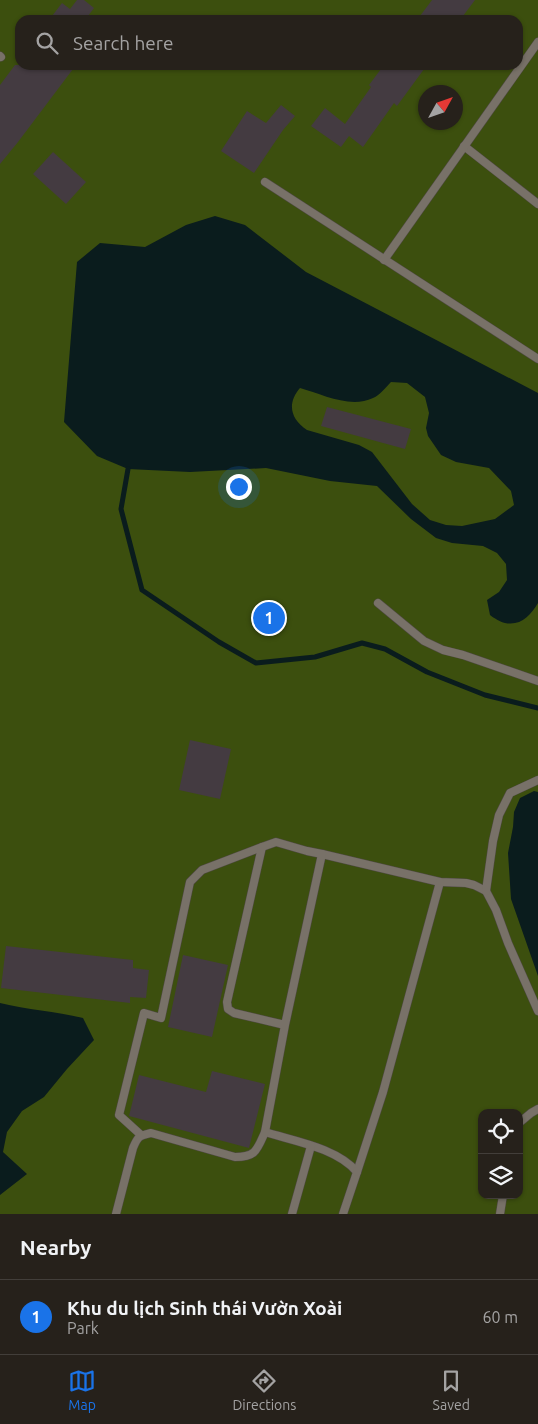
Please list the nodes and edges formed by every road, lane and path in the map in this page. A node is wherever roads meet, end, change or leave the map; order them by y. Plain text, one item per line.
1 (538, 42) edge
2 (523, 63) edge
3 (518, 70) edge
4 (464, 146) junction
5 (265, 182) dead end
6 (538, 204) edge
7 (384, 260) junction
8 (538, 359) edge
9 (378, 603) dead end
10 (538, 681) edge
11 (538, 780) edge
12 (262, 846) junction
13 (322, 854) junction
14 (440, 882) junction
15 (486, 891) junction
16 (538, 1011) edge
17 (285, 1025) junction
18 (538, 1109) edge
19 (523, 1120) edge
20 (265, 1132) junction
21 (141, 1135) junction
22 (311, 1146) junction
23 (357, 1172) junction
24 (502, 1199) edge
25 (116, 1214) edge
26 (292, 1214) edge
27 (343, 1214) edge
28 (500, 1214) edge

1 - 2 lane
3 - 4 lane
4 - 6 lane
4 - 7 lane
5 - 7 lane
7 - 8 lane
9 - 10 lane
11 - 15 lane
12 - 13 lane
12 - 17 lane
12 - 21 lane
13 - 14 lane
13 - 17 lane
14 - 15 lane
14 - 23 lane
15 - 16 lane
17 - 20 lane
18 - 19 lane
20 - 21 lane
20 - 22 lane
21 - 25 lane
22 - 23 lane
22 - 26 lane
23 - 27 lane
24 - 28 lane

